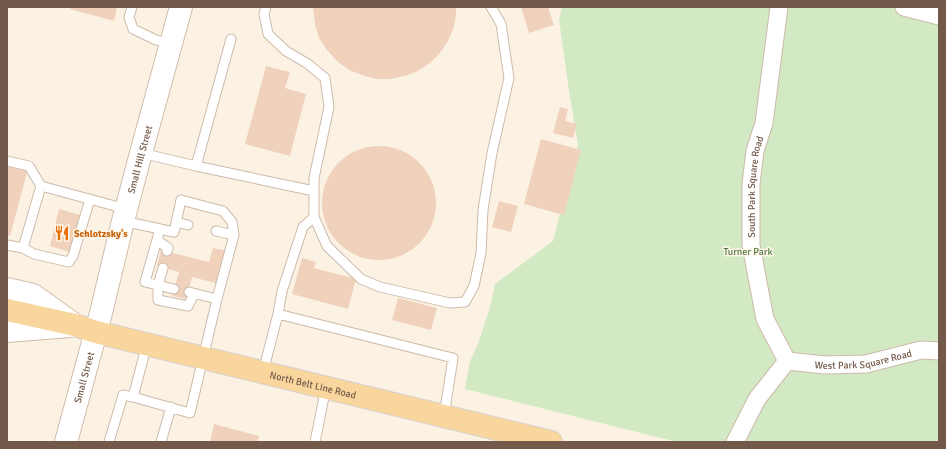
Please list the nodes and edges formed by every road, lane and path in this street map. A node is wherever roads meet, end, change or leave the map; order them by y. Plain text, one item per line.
1 (132, 7) edge
2 (181, 7) edge
3 (266, 7) edge
4 (491, 7) edge
5 (779, 7) edge
6 (904, 7) edge
7 (939, 16) edge
8 (231, 39) dead end
9 (171, 44) junction
10 (141, 153) junction
11 (7, 161) edge
12 (196, 166) junction
13 (41, 186) junction
14 (314, 191) junction
15 (90, 199) junction
16 (125, 215) junction
17 (314, 217) junction
18 (176, 222) junction
19 (188, 225) dead end
20 (160, 229) junction
21 (216, 231) dead end
22 (234, 235) junction
23 (157, 240) junction
24 (7, 245) edge
25 (23, 248) junction
26 (167, 251) dead end
27 (163, 268) dead end
28 (158, 285) junction
29 (7, 288) edge
30 (174, 290) dead end
31 (217, 299) junction
32 (7, 310) edge
33 (278, 314) junction
34 (99, 322) junction
35 (75, 326) junction
36 (7, 331) edge
37 (147, 344) junction
38 (939, 351) edge
39 (204, 358) junction
40 (787, 361) junction
41 (263, 372) junction
42 (326, 387) junction
43 (133, 397) junction
44 (171, 407) junction
45 (444, 416) junction
46 (519, 438) edge
47 (66, 442) edge
48 (109, 442) edge
49 (161, 442) edge
50 (315, 442) edge
51 (551, 442) edge
52 (735, 442) edge

1 - 9 lane
2 - 9 street, Small Hill Street
3 - 14 lane
4 - 17 lane
5 - 40 street, South Park Square Road
6 - 7 street
8 - 12 lane
9 - 10 street, Small Hill Street
10 - 12 lane
10 - 16 street, Small Hill Street
11 - 13 lane
12 - 14 lane
13 - 15 lane
13 - 25 lane
14 - 17 lane
15 - 16 lane
15 - 25 lane
16 - 20 lane
16 - 34 street, Small Hill Street
17 - 33 lane
18 - 19 lane
18 - 20 lane
18 - 22 lane
20 - 23 lane
21 - 22 lane
22 - 31 lane
23 - 26 lane
23 - 28 lane
24 - 25 lane
27 - 28 lane
28 - 30 lane
28 - 31 lane
29 - 35 street, North Belt Line Road
31 - 39 lane
32 - 35 main road, North Belt Line Road
33 - 41 lane
33 - 45 lane
34 - 35 main road, North Belt Line Road
34 - 37 main road, North Belt Line Road
34 - 47 street, Small Street
35 - 36 street
37 - 39 main road, North Belt Line Road
37 - 43 lane
38 - 40 street, West Park Square Road
39 - 41 main road, North Belt Line Road
39 - 44 lane
40 - 52 street
41 - 42 main road, North Belt Line Road
42 - 45 main road, North Belt Line Road
42 - 50 lane
43 - 44 lane
43 - 48 lane
44 - 49 lane
45 - 46 main road, North Belt Line Road
46 - 51 main road, North Belt Line Road

